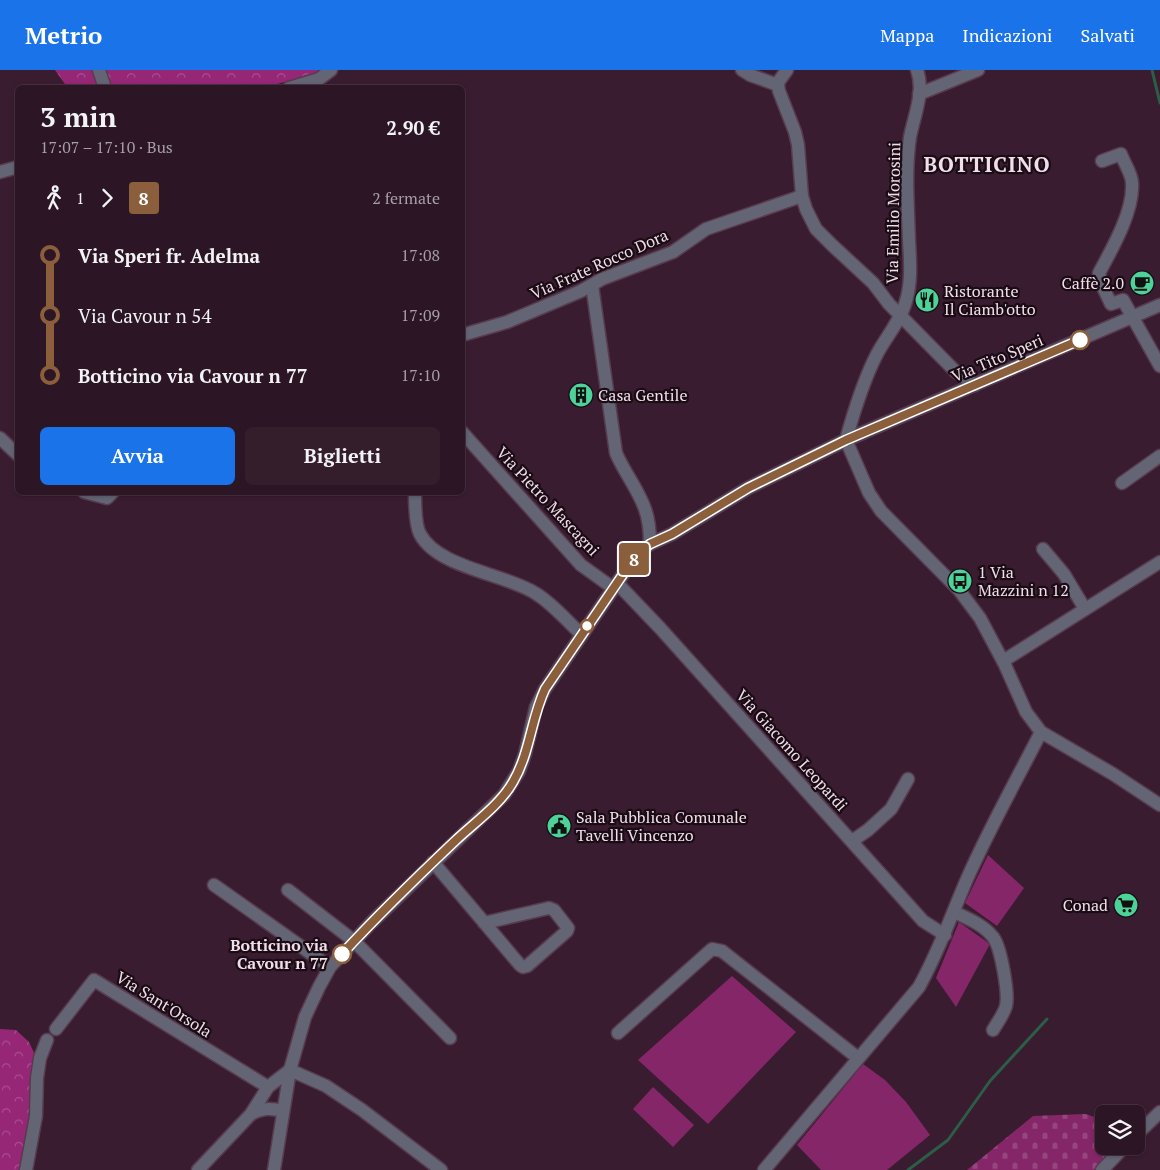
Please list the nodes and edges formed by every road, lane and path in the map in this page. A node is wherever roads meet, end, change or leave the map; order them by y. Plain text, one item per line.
1 (99, 70) edge
2 (331, 70) edge
3 (742, 70) edge
4 (787, 70) edge
5 (917, 70) edge
6 (978, 70) edge
7 (104, 85) edge
8 (299, 85) edge
9 (778, 85) junction
10 (919, 94) junction
11 (1102, 161) dead end
12 (15, 168) edge
13 (0, 172) edge
14 (802, 196) junction
15 (592, 285) junction
16 (1160, 305) edge
17 (900, 314) junction
18 (1133, 317) junction
19 (465, 334) edge
20 (1160, 366) edge
21 (975, 385) junction
22 (465, 436) edge
23 (0, 438) edge
24 (846, 440) junction
25 (15, 452) edge
26 (1160, 456) edge
27 (1122, 483) dead end
28 (96, 495) edge
29 (110, 495) edge
30 (415, 495) edge
31 (650, 544) junction
32 (1043, 548) dead end
33 (1160, 562) edge
34 (615, 585) junction
35 (1085, 609) junction
36 (581, 634) junction
37 (1003, 661) junction
38 (1041, 732) junction
39 (908, 779) dead end
40 (1160, 805) edge
41 (852, 841) junction
42 (433, 862) junction
43 (214, 885) dead end
44 (288, 890) dead end
45 (954, 912) junction
46 (484, 923) junction
47 (945, 935) junction
48 (354, 941) junction
49 (330, 967) junction
50 (56, 1029) dead end
51 (994, 1030) dead end
52 (618, 1033) dead end
53 (450, 1038) dead end
54 (47, 1040) dead end
55 (858, 1058) junction
56 (290, 1070) junction
57 (268, 1087) junction
58 (283, 1111) junction
59 (1160, 1112) edge
60 (251, 1114) junction
61 (1145, 1126) edge
62 (1116, 1155) edge
63 (26, 1170) edge
64 (198, 1170) edge
65 (274, 1170) edge
66 (441, 1170) edge
67 (764, 1170) edge
68 (1102, 1170) edge

1 - 7 street
2 - 8 street
3 - 9 street
4 - 9 street
5 - 10 street, Via Emilio Morosini
6 - 10 street
9 - 14 street
10 - 17 street, Via Emilio Morosini
11 - 18 street
12 - 13 street
14 - 15 street, Via Frate Rocco Dora
14 - 17 street
15 - 19 street, Via Frate Rocco Dora
15 - 31 street
16 - 18 street, Via Tito Speri
17 - 21 street
17 - 24 street, Via Emilio Morosini
18 - 20 street
18 - 21 street, Via Tito Speri
21 - 24 street, Via Tito Speri
22 - 34 street, Via Pietro Mascagni
23 - 25 street
24 - 31 street, Via Tito Speri
24 - 37 street
26 - 27 street
28 - 29 street
30 - 36 street
31 - 34 street, Via Tito Speri
32 - 35 street
33 - 35 street
34 - 36 street, Via Tito Speri
34 - 41 street, Via Giacomo Leopardi
35 - 37 street
36 - 42 street, Via Tito Speri
37 - 38 street
38 - 40 street
38 - 45 street
39 - 41 street
41 - 47 street, Via Giacomo Leopardi
42 - 46 street
42 - 48 street, Via Tito Speri
43 - 49 street
44 - 48 street
45 - 47 street
45 - 51 street
46 - 46 street
47 - 55 street
48 - 49 street, Via Tito Speri
48 - 53 street
49 - 56 street, Via Tito Speri
50 - 57 street, Via Sant'Orsola
52 - 55 street
54 - 63 street
55 - 67 street
56 - 57 street
56 - 58 street, Via Tito Speri
56 - 66 street
57 - 60 street
58 - 60 street
58 - 65 street, Via Tito Speri
59 - 61 street
60 - 64 street
62 - 68 street

